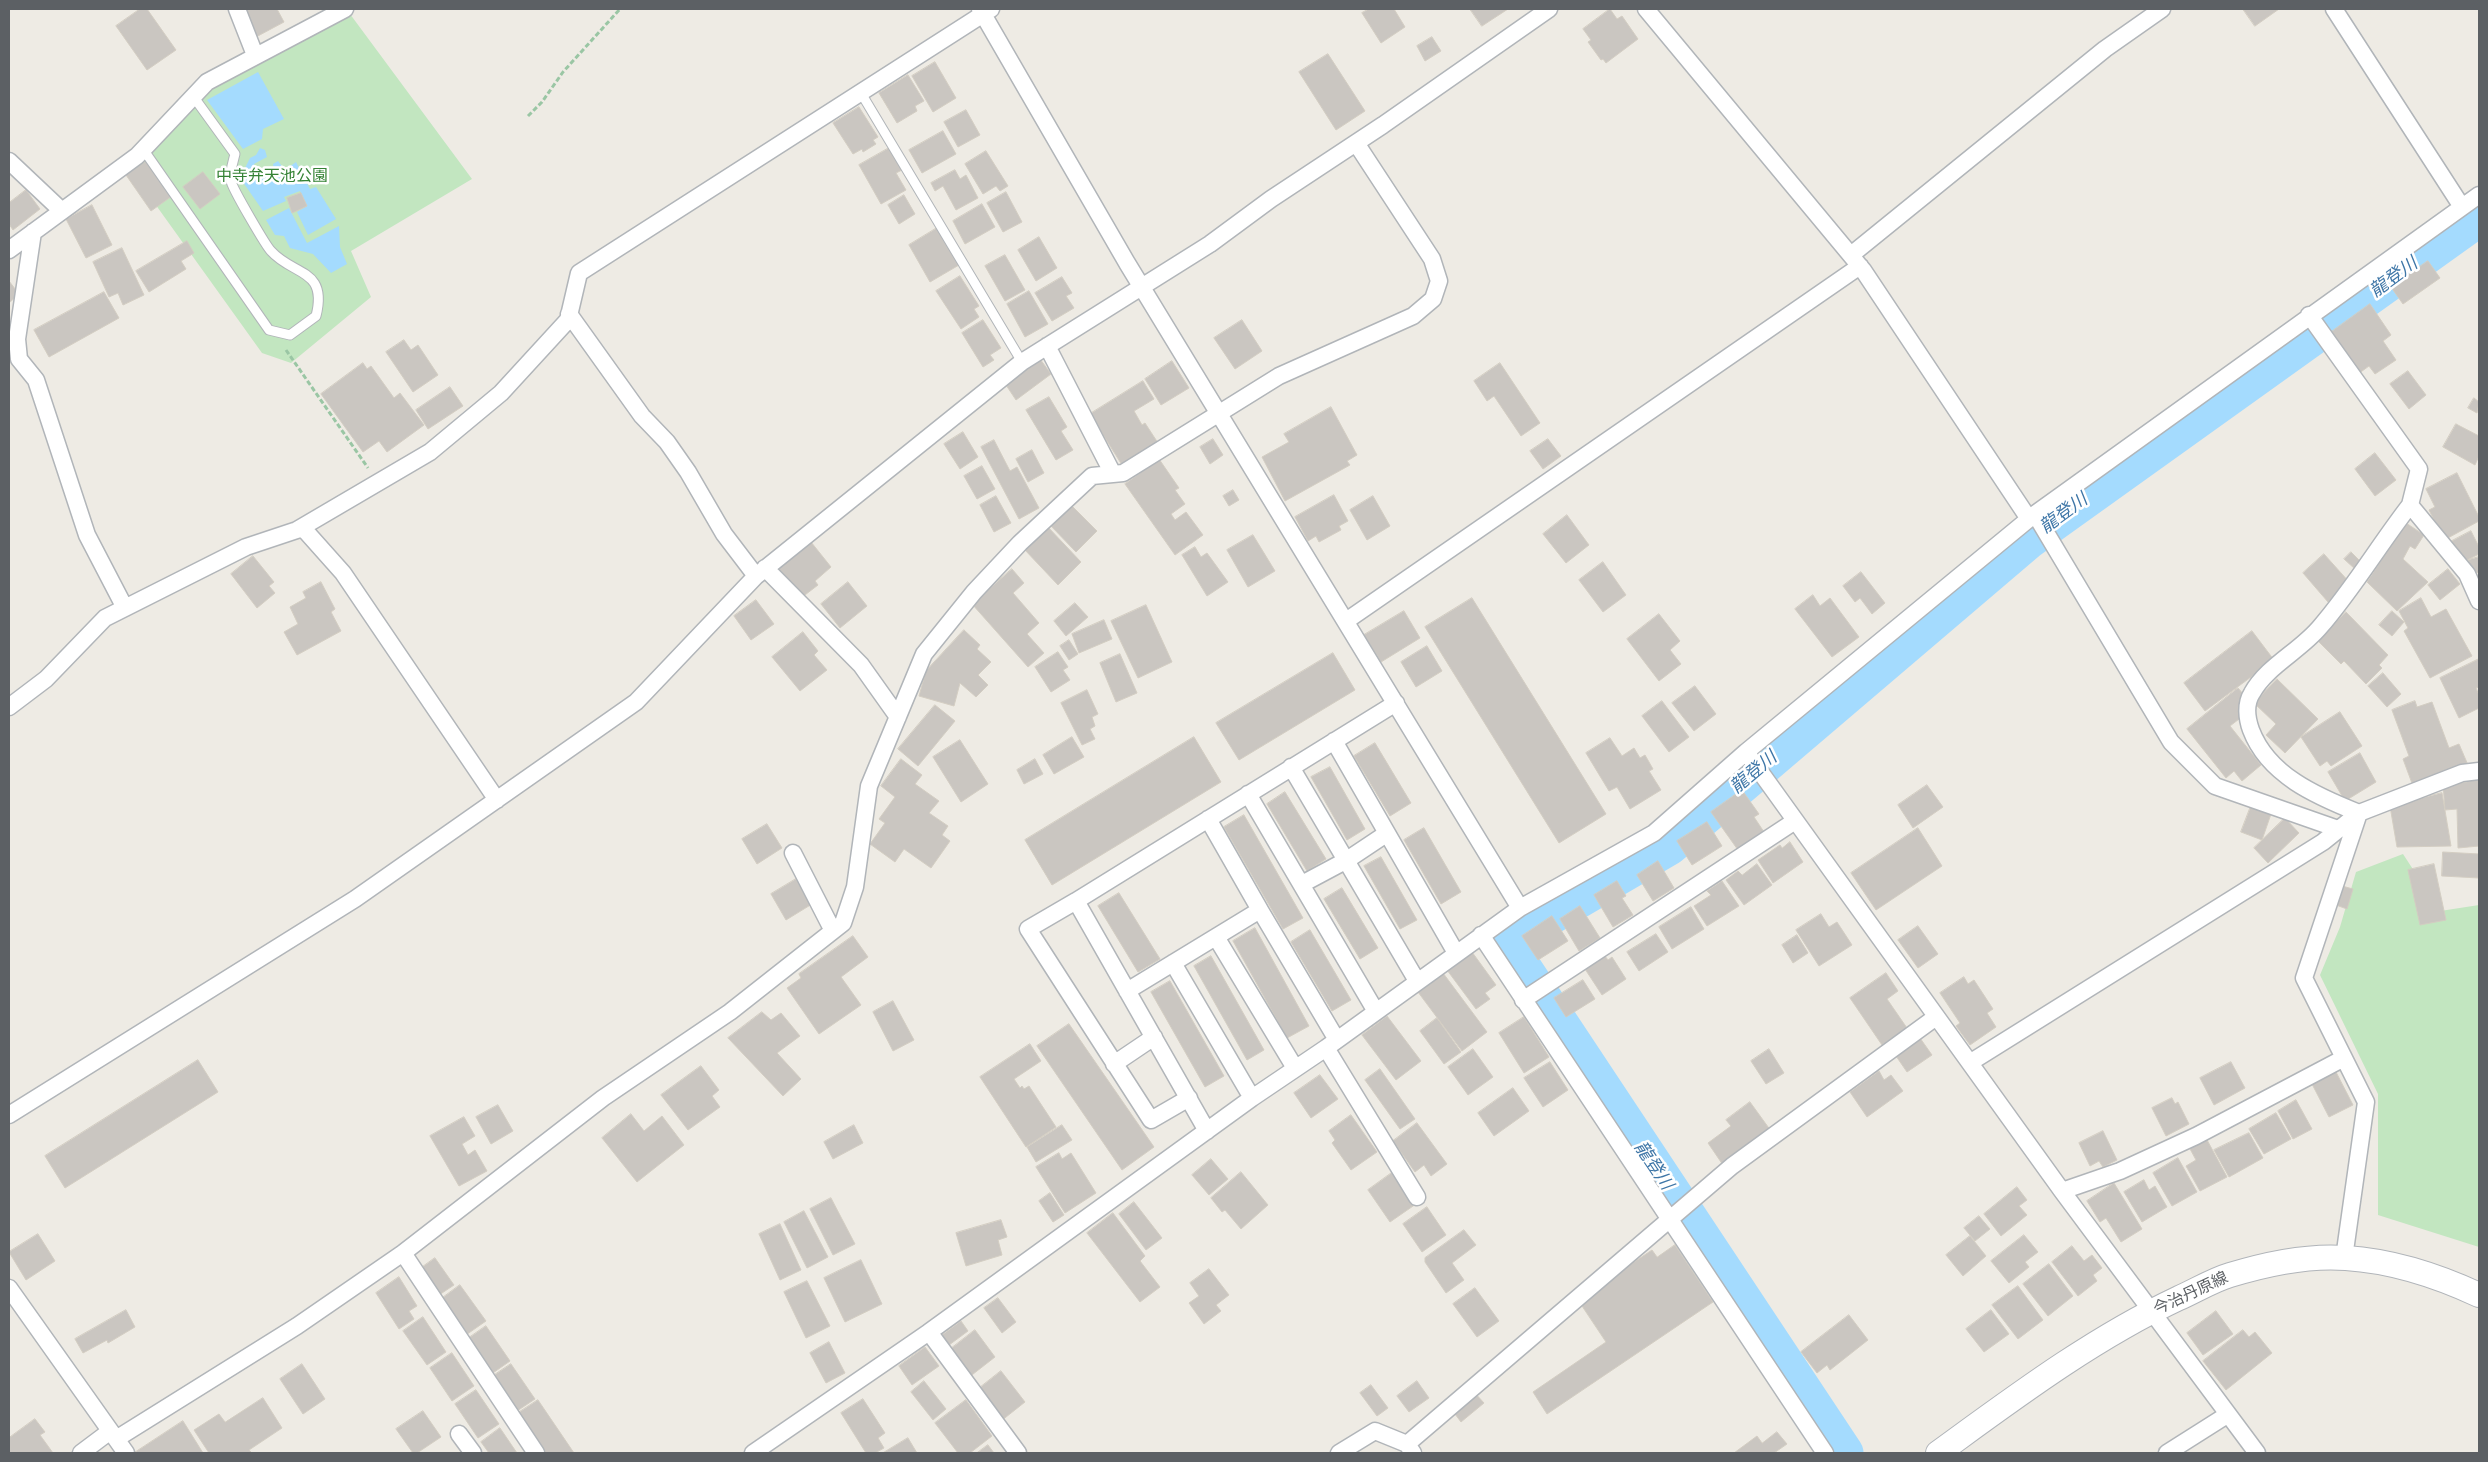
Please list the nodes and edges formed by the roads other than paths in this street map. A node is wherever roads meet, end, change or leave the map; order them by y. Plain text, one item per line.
1 (237, 9) edge
2 (345, 9) edge
3 (1549, 9) edge
4 (1646, 9) edge
5 (2162, 9) edge
6 (2334, 9) edge
7 (985, 11) edge
8 (255, 55) junction
9 (861, 93) junction
10 (193, 96) junction
11 (1356, 143) junction
12 (143, 149) junction
13 (9, 161) edge
14 (2479, 195) edge
15 (2462, 207) junction
16 (62, 211) junction
17 (33, 232) junction
18 (9, 250) edge
19 (1855, 261) junction
20 (1143, 287) junction
21 (570, 314) junction
22 (2309, 315) junction
23 (1047, 346) junction
24 (1022, 362) junction
25 (1219, 412) junction
26 (1113, 474) junction
27 (2410, 505) junction
28 (2032, 517) junction
29 (302, 527) junction
30 (761, 572) junction
31 (2479, 601) edge
32 (126, 608) junction
33 (1346, 621) junction
34 (1396, 703) junction
35 (9, 707) edge
36 (898, 717) junction
37 (1334, 741) junction
38 (1746, 752) junction
39 (1291, 768) junction
40 (2479, 771) edge
41 (1248, 794) junction
42 (497, 800) junction
43 (2359, 813) junction
44 (1208, 819) junction
45 (1796, 821) junction
46 (2338, 829) junction
47 (1386, 834) junction
48 (793, 853) dead end
49 (1347, 860) junction
50 (1302, 884) junction
51 (1076, 901) junction
52 (1520, 908) junction
53 (1260, 910) junction
54 (833, 931) junction
55 (1481, 935) junction
56 (1216, 937) junction
57 (1456, 953) junction
58 (1173, 963) junction
59 (1418, 981) junction
60 (1128, 990) junction
61 (1523, 1000) junction
62 (1375, 1010) junction
63 (1936, 1017) junction
64 (1154, 1037) junction
65 (1331, 1044) junction
66 (2344, 1058) junction
67 (1971, 1062) junction
68 (1114, 1064) junction
69 (1295, 1068) junction
70 (1189, 1098) junction
71 (1252, 1098) junction
72 (9, 1115) edge
73 (1207, 1131) junction
74 (2062, 1191) junction
75 (1418, 1197) dead end
76 (1670, 1220) junction
77 (403, 1253) junction
78 (2344, 1258) junction
79 (9, 1288) edge
80 (2479, 1295) edge
81 (2151, 1312) junction
82 (929, 1332) junction
83 (2227, 1414) junction
84 (459, 1434) dead end
85 (112, 1435) junction
86 (1410, 1449) edge
87 (81, 1453) edge
88 (126, 1453) edge
89 (473, 1453) edge
90 (536, 1453) edge
91 (753, 1453) edge
92 (1018, 1453) edge
93 (1339, 1453) edge
94 (1826, 1453) edge
95 (1938, 1453) edge
96 (2167, 1453) edge
97 (2257, 1453) edge

1 - 8 street
2 - 8 street
3 - 11 street
4 - 19 street
5 - 19 street
6 - 15 street
7 - 9 street
7 - 20 street
8 - 10 street
9 - 21 street
9 - 24 lane
10 - 12 street
10 - 12 lane
11 - 20 street
11 - 25 street
12 - 16 street
13 - 16 street
14 - 15 street
15 - 22 street
16 - 17 street
17 - 18 street
17 - 32 street
19 - 28 street
19 - 33 street
20 - 23 street
20 - 25 street
21 - 29 street
21 - 30 street
22 - 27 street
22 - 28 street
23 - 24 street
23 - 26 street
24 - 30 street
25 - 26 street
25 - 33 street
26 - 36 street
27 - 31 street
27 - 43 street
28 - 38 street
28 - 46 street
29 - 32 street
29 - 42 street
30 - 36 street
30 - 42 street
32 - 35 street
33 - 34 street
34 - 37 street
34 - 52 street
36 - 54 street
37 - 39 street
37 - 47 street
38 - 45 street
38 - 52 street
39 - 41 street
39 - 49 street
40 - 43 street
41 - 44 street
41 - 50 street
42 - 72 street
43 - 46 street
43 - 66 street
44 - 51 street
44 - 53 street
45 - 61 street
45 - 63 street
46 - 67 street
47 - 49 street
47 - 57 street
48 - 54 street
49 - 50 street
49 - 59 street
50 - 62 street
51 - 60 street
51 - 68 street
52 - 55 street
53 - 56 street
53 - 65 street
54 - 77 street
55 - 57 street
55 - 61 street
56 - 58 street
56 - 69 street
57 - 59 street
58 - 60 street
58 - 71 street
59 - 62 street
60 - 64 street
61 - 76 street
62 - 65 street
63 - 67 street
63 - 76 street
64 - 68 street
64 - 70 street
65 - 69 street
65 - 75 street
66 - 74 street
66 - 78 street
67 - 74 street
68 - 70 street
69 - 71 street
70 - 73 street
71 - 73 street
73 - 82 street
74 - 81 street
76 - 86 street
76 - 94 street
77 - 85 street
77 - 90 street
78 - 80 main road, 今治丹原線
78 - 81 main road, 今治丹原線
79 - 85 street
81 - 83 street
81 - 95 main road, 今治丹原線
82 - 91 street
82 - 92 street
83 - 96 street
83 - 97 street
84 - 89 street
85 - 87 street
85 - 88 street
86 - 93 street

